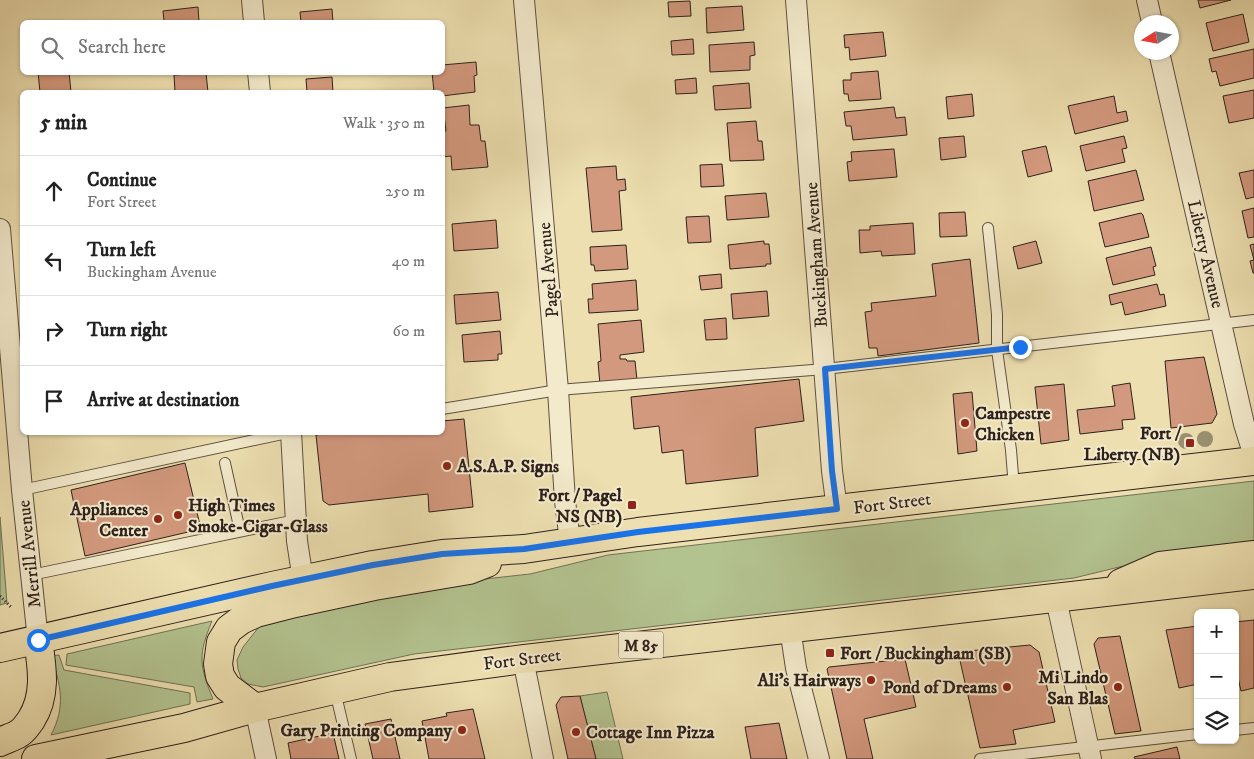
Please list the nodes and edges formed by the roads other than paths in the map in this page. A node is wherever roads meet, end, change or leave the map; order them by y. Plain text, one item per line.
1 (252, 0) edge
2 (524, 0) edge
3 (796, 0) edge
4 (1146, 0) edge
5 (1150, 15) edge
6 (254, 20) edge
7 (1161, 60) edge
8 (258, 75) edge
9 (260, 90) edge
10 (988, 228) dead end
11 (0, 229) edge
12 (1254, 320) edge
13 (1222, 323) junction
14 (997, 350) junction
15 (825, 369) junction
16 (558, 390) junction
17 (445, 408) edge
18 (282, 435) edge
19 (291, 435) edge
20 (1254, 456) edge
21 (1254, 461) edge
22 (225, 463) dead end
23 (1015, 488) junction
24 (22, 490) junction
25 (837, 509) junction
26 (296, 520) junction
27 (240, 531) junction
28 (570, 541) junction
29 (524, 549) junction
30 (1254, 555) edge
31 (31, 575) junction
32 (1254, 576) edge
33 (303, 580) junction
34 (1105, 593) junction
35 (1056, 599) junction
36 (790, 628) junction
37 (38, 640) junction
38 (0, 648) edge
39 (522, 659) junction
40 (335, 690) junction
41 (255, 708) junction
42 (1254, 728) edge
43 (1239, 730) edge
44 (1194, 735) edge
45 (0, 742) edge
46 (1090, 753) edge
47 (36, 759) edge
48 (266, 759) edge
49 (351, 759) edge
50 (543, 759) edge
51 (819, 759) edge
52 (980, 759) edge

1 - 6 street
2 - 16 street, Pagel Avenue
3 - 15 street, Buckingham Avenue
4 - 5 street
7 - 13 street, Liberty Avenue
8 - 9 street
10 - 14 lane
11 - 24 street, Merrill Avenue
12 - 13 lane
13 - 14 lane
13 - 20 street, Liberty Avenue
14 - 15 lane
14 - 23 lane
15 - 16 lane
15 - 25 street, Buckingham Avenue
16 - 17 lane
16 - 28 street, Pagel Avenue
18 - 24 lane
19 - 26 street
21 - 23 main road, Fort Street
22 - 27 lane
23 - 25 main road, Fort Street
24 - 31 street, Merrill Avenue
25 - 28 main road, Fort Street
26 - 27 lane
26 - 33 street
27 - 31 lane
28 - 29 main road, Fort Street
29 - 33 main road, Fort Street
29 - 41 main road
30 - 34 main road
31 - 37 street, Merrill Avenue
32 - 34 main road, Fort Street / M 85
33 - 37 main road, Fort Street
34 - 35 main road, Fort Street / M 85
35 - 36 main road, Fort Street / M 85
35 - 46 street
36 - 39 main road, Fort Street / M 85
36 - 51 street
37 - 38 main road, Fort Street
37 - 45 main road
39 - 40 main road, Fort Street / M 85
39 - 50 street
40 - 41 main road, Fort Street / M 85
40 - 49 lane
41 - 47 main road, Fort Street / M 85
41 - 48 street
42 - 43 lane
44 - 46 lane
46 - 52 lane

